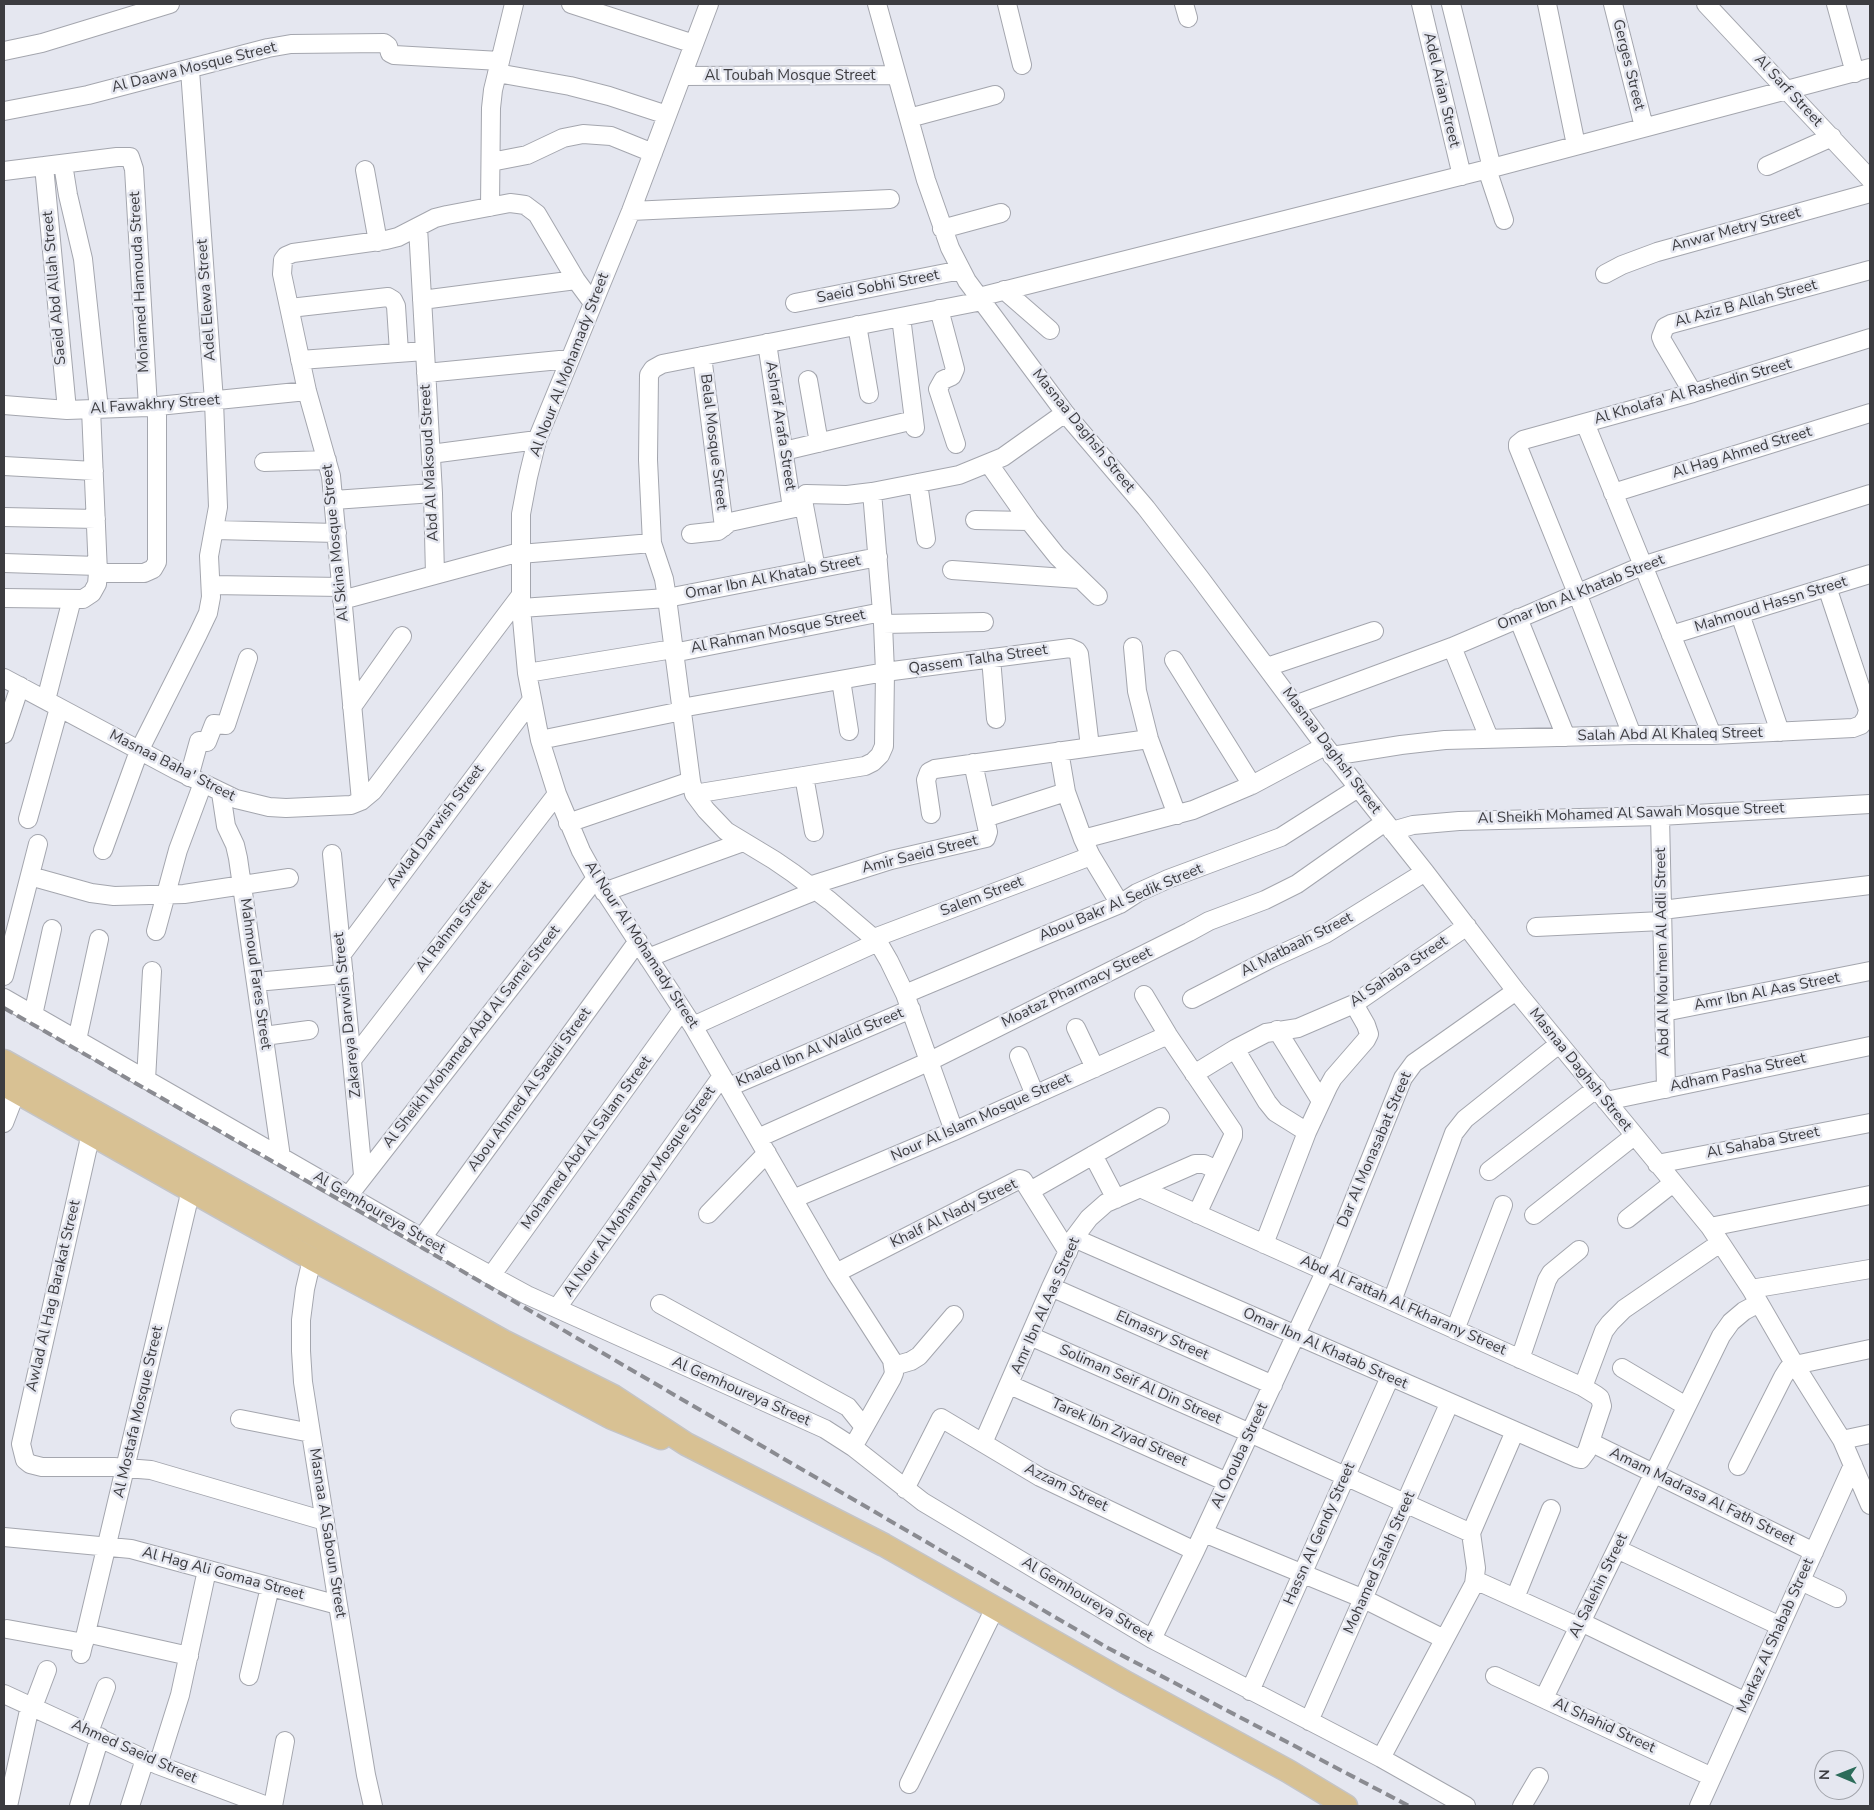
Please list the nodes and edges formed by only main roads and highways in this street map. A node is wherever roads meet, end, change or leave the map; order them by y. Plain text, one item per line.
1 (4, 1061) edge
2 (10, 1088) edge
3 (194, 1180) junction
4 (430, 1311) junction
5 (1346, 1806) edge

1 - 3 main road
2 - 3 main road
3 - 4 main road
3 - 4 main road
4 - 5 main road

